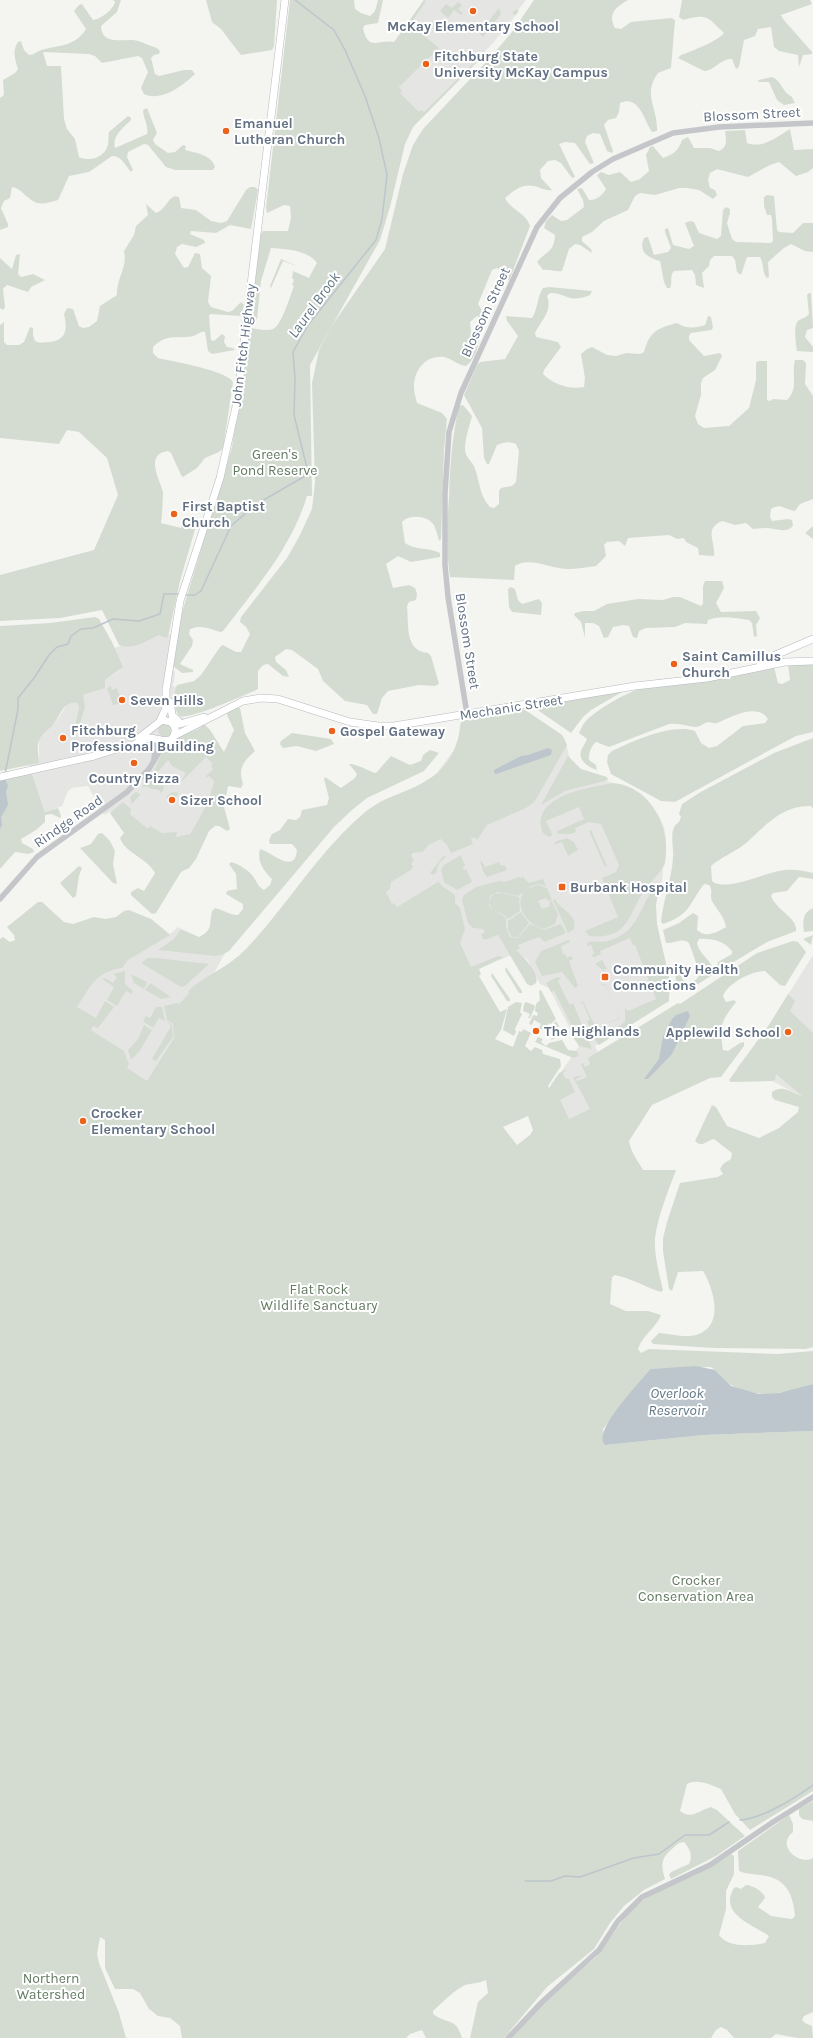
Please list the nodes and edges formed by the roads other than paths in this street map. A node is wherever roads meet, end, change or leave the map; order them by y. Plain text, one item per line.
1 (285, 0) edge
2 (813, 123) edge
3 (813, 639) edge
4 (813, 661) edge
5 (756, 667) junction
6 (168, 684) junction
7 (171, 711) junction
8 (467, 714) junction
9 (214, 715) junction
10 (157, 723) junction
11 (173, 724) junction
12 (183, 724) junction
13 (174, 736) junction
14 (155, 740) junction
15 (168, 741) junction
16 (126, 746) junction
17 (151, 765) junction
18 (0, 777) edge
19 (0, 899) edge
20 (813, 1797) edge
21 (508, 2038) edge

1 - 6 main road, John Fitch Highway
2 - 8 street, Blossom Street
3 - 5 main road
4 - 5 main road, Mechanic Street
5 - 8 main road, Mechanic Street
6 - 7 main road, John Fitch Highway
6 - 10 main road, John Fitch Highway
7 - 11 main road, John Fitch Highway
7 - 12 main road
8 - 9 main road, Mechanic Street
9 - 12 main road, Mechanic Street
9 - 13 main road, Mechanic Street
10 - 11 main road, Mechanic Street
10 - 14 main road, John Fitch Highway
10 - 16 main road
11 - 12 main road, Mechanic Street
11 - 13 main road
13 - 15 main road, Mechanic Street
14 - 15 main road
14 - 16 main road
14 - 17 street, Rindge Road
15 - 17 street, Rindge Road
16 - 18 main road
17 - 19 street, Rindge Road
20 - 21 street

